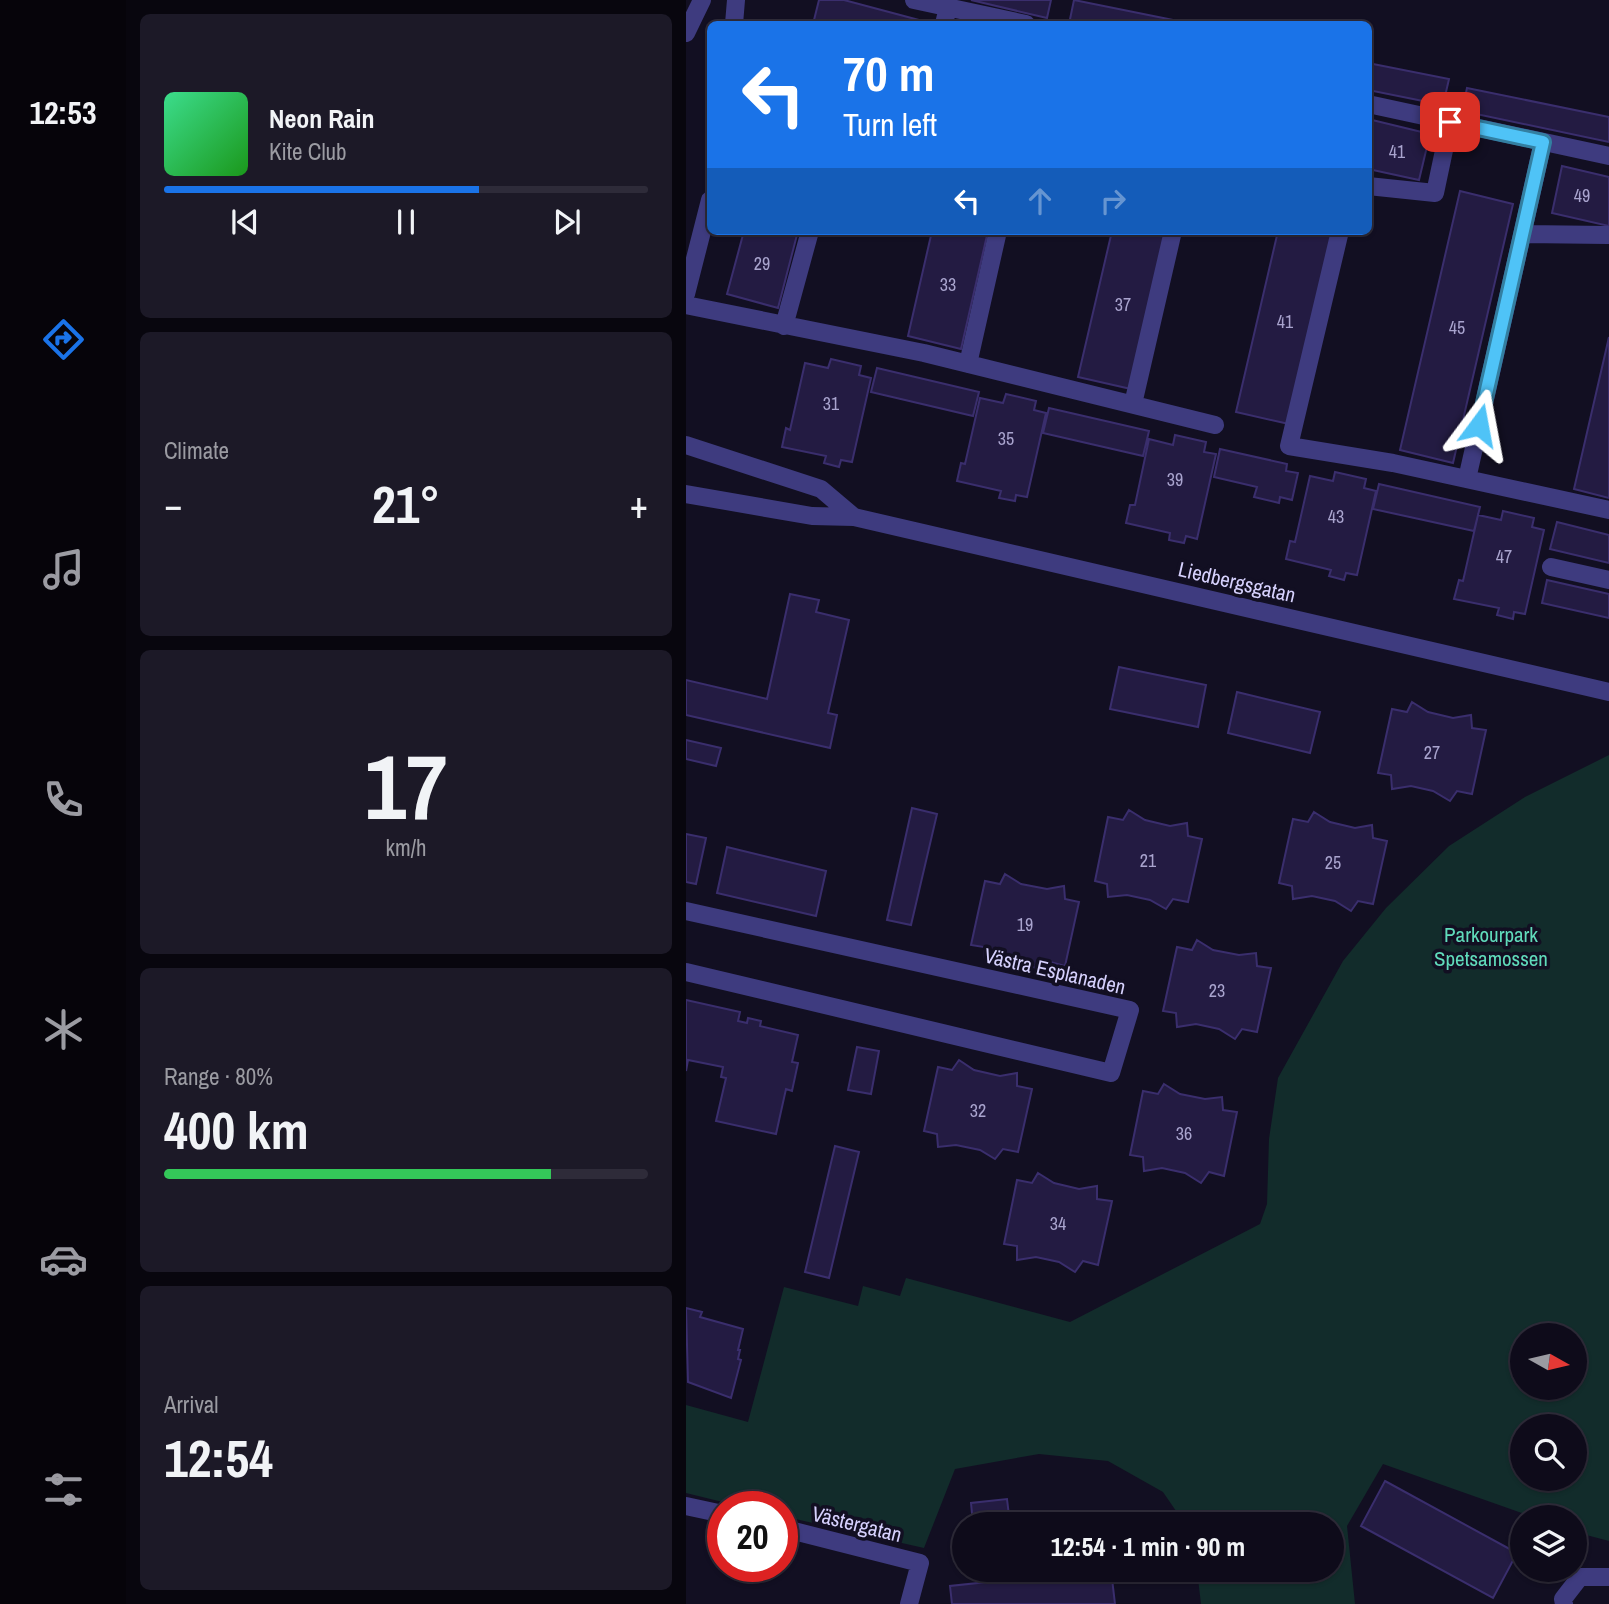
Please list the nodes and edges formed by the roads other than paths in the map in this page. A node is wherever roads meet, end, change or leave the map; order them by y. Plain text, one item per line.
1 (702, 0) edge
2 (736, 0) edge
3 (914, 0) edge
4 (946, 16) edge
5 (734, 21) edge
6 (996, 21) edge
7 (686, 33) edge
8 (1372, 105) edge
9 (1450, 122) junction
10 (1543, 142) junction
11 (1609, 156) edge
12 (1372, 186) edge
13 (707, 212) edge
14 (1522, 234) junction
15 (809, 235) edge
16 (997, 235) edge
17 (1172, 235) edge
18 (1339, 235) edge
19 (1608, 235) edge
20 (686, 294) edge
21 (686, 305) edge
22 (784, 326) junction
23 (968, 364) junction
24 (1133, 404) junction
25 (1215, 425) dead end
26 (686, 445) edge
27 (1467, 479) junction
28 (686, 494) edge
29 (1609, 510) edge
30 (854, 517) junction
31 (1551, 567) dead end
32 (1609, 580) edge
33 (1609, 692) edge
34 (686, 911) edge
35 (686, 972) edge
36 (686, 1506) edge
37 (707, 1511) edge
38 (798, 1532) edge
39 (1609, 1577) edge
40 (909, 1604) edge
41 (1564, 1604) edge

1 - 7 street
2 - 5 street
3 - 4 street
4 - 6 street
8 - 9 street
9 - 10 street
9 - 12 street
10 - 11 street
10 - 14 street
13 - 20 street
14 - 19 street
14 - 27 street
15 - 22 street
16 - 23 street
17 - 24 street
18 - 27 street
21 - 22 street
22 - 23 street
23 - 24 street
24 - 25 street
26 - 30 street, Liedbergsgatan
27 - 29 street
28 - 30 street, Liedbergsgatan
30 - 33 street, Liedbergsgatan
31 - 32 street
34 - 35 street, Västra Esplanaden
36 - 37 street
38 - 40 street, Västergatan
39 - 41 street

